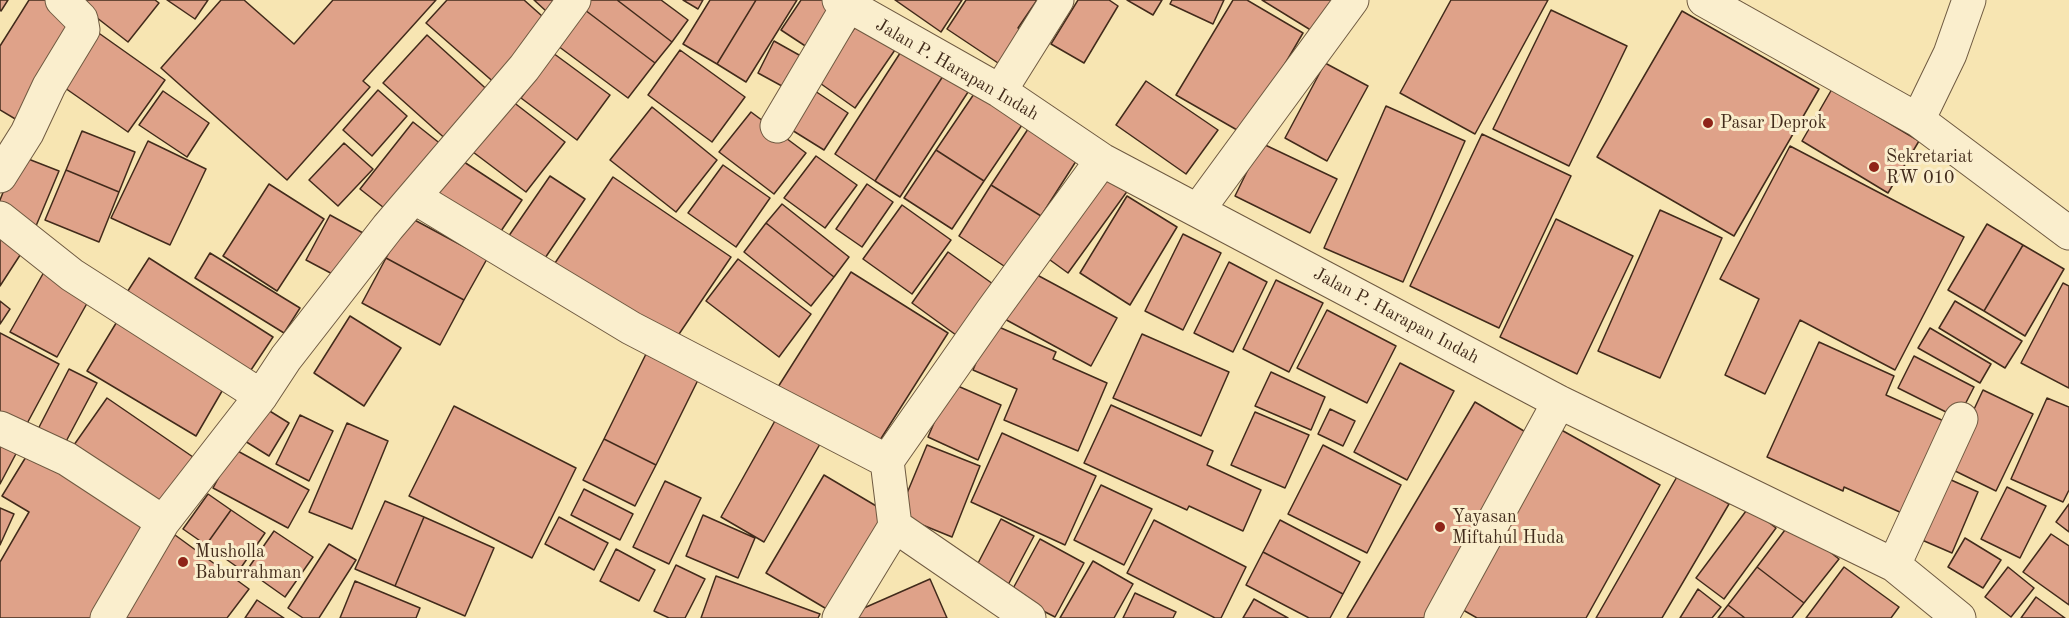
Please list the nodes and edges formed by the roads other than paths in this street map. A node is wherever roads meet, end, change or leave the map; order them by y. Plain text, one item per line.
1 (62, 0) edge
2 (574, 0) edge
3 (1057, 0) edge
4 (1352, 0) edge
5 (1704, 0) edge
6 (1970, 0) edge
7 (856, 5) edge
8 (1000, 91) junction
9 (1918, 120) junction
10 (777, 126) dead end
11 (1102, 160) junction
12 (0, 176) edge
13 (414, 197) junction
14 (1198, 210) junction
15 (0, 218) edge
16 (2069, 233) edge
17 (261, 396) junction
18 (1559, 402) junction
19 (1961, 418) dead end
20 (0, 428) edge
21 (887, 461) junction
22 (163, 522) junction
23 (895, 526) junction
24 (1894, 565) junction
25 (107, 618) edge
26 (838, 618) edge
27 (1029, 618) edge
28 (1442, 618) edge
29 (1959, 618) edge

1 - 12 street
2 - 13 street
3 - 8 street
4 - 14 street
5 - 9 street
6 - 9 street
7 - 8 street, Jalan P. Harapan Indah
7 - 10 street
8 - 11 street, Jalan P. Harapan Indah
9 - 16 street
11 - 14 street, Jalan P. Harapan Indah
11 - 21 street
13 - 17 street
13 - 21 street
14 - 18 street, Jalan P. Harapan Indah
15 - 17 street
17 - 22 street
18 - 24 street, Jalan P. Harapan Indah
18 - 28 street
19 - 24 street
20 - 22 street
21 - 23 street
22 - 25 street
23 - 26 street
23 - 27 street
24 - 29 street, Jalan P. Harapan Indah

